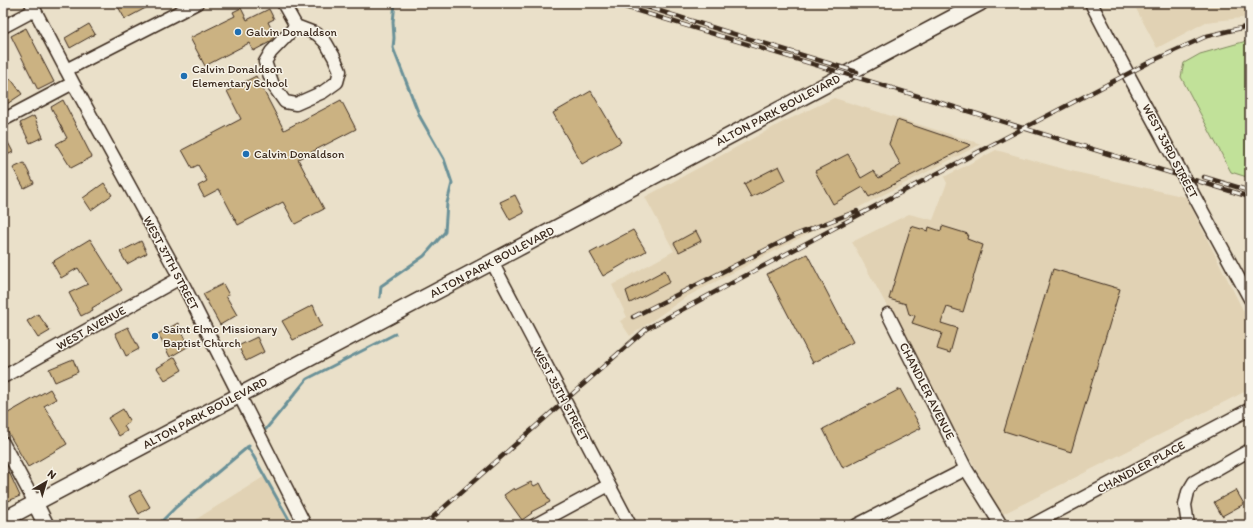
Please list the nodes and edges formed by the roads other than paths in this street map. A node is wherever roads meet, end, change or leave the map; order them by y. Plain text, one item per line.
1 (283, 3) edge
2 (980, 3) edge
3 (1091, 3) edge
4 (191, 4) edge
5 (33, 6) edge
6 (296, 26) junction
7 (3, 27) edge
8 (66, 70) junction
9 (73, 82) junction
10 (3, 120) edge
11 (492, 262) junction
12 (180, 278) junction
13 (1250, 299) edge
14 (888, 314) dead end
15 (3, 378) edge
16 (239, 396) junction
17 (1250, 409) edge
18 (3, 443) edge
19 (1250, 450) edge
20 (966, 468) junction
21 (609, 485) junction
22 (35, 503) junction
23 (3, 520) edge
24 (46, 525) edge
25 (305, 525) edge
26 (535, 525) edge
27 (630, 525) edge
28 (857, 525) edge
29 (1001, 525) edge
30 (1032, 525) edge
31 (1188, 525) edge

1 - 6 street
2 - 11 main road, ALTON PARK BOULEVARD
3 - 13 street, WEST 33RD STREET
4 - 8 street
5 - 7 street
5 - 8 street, WEST 37TH STREET
6 - 6 street
8 - 9 street, WEST 37TH STREET
9 - 10 street
9 - 12 street, WEST 37TH STREET
11 - 16 main road, ALTON PARK BOULEVARD
11 - 21 street, WEST 35TH STREET
12 - 15 street, WEST AVENUE
12 - 16 street, WEST 37TH STREET
14 - 20 street, CHANDLER AVENUE
16 - 22 main road, ALTON PARK BOULEVARD
16 - 25 street, WEST 37TH STREET
17 - 30 street, CHANDLER PLACE
18 - 22 street
19 - 31 street
20 - 28 street
20 - 29 street, CHANDLER AVENUE
21 - 26 street
21 - 27 street, WEST 35TH STREET
22 - 23 main road, ALTON PARK BOULEVARD
22 - 24 main road

